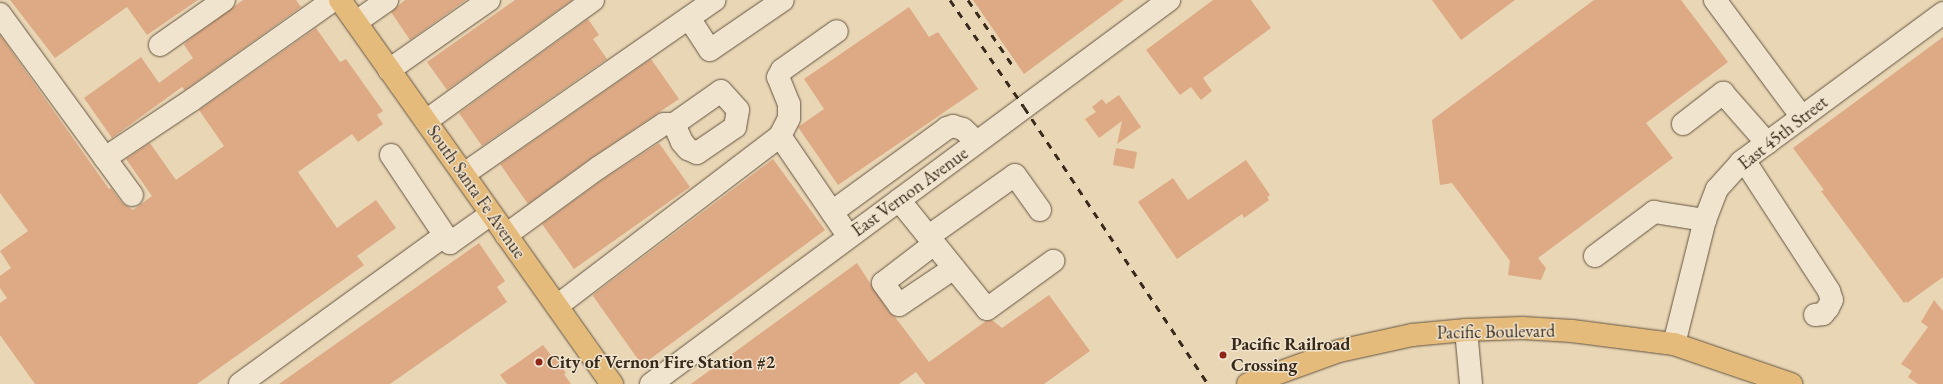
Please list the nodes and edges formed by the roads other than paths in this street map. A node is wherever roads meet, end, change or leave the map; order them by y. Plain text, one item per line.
1 (224, 0) edge
2 (333, 0) edge
3 (340, 0) edge
4 (387, 0) edge
5 (489, 0) edge
6 (593, 0) edge
7 (714, 0) edge
8 (783, 0) edge
9 (1169, 0) edge
10 (1715, 0) edge
11 (1943, 13) edge
12 (0, 14) edge
13 (689, 18) junction
14 (356, 22) junction
15 (837, 31) dead end
16 (160, 45) dead end
17 (390, 70) junction
18 (1802, 117) junction
19 (426, 121) junction
20 (674, 124) dead end
21 (1683, 124) dead end
22 (780, 136) junction
23 (976, 142) junction
24 (1767, 143) junction
25 (391, 155) dead end
26 (105, 158) junction
27 (1744, 160) junction
28 (464, 174) junction
29 (870, 184) junction
30 (132, 195) dead end
31 (893, 204) junction
32 (1040, 210) dead end
33 (832, 212) junction
34 (491, 214) junction
35 (1705, 220) junction
36 (506, 235) junction
37 (445, 236) junction
38 (849, 237) junction
39 (931, 240) junction
40 (1595, 256) dead end
41 (1053, 261) dead end
42 (954, 268) junction
43 (557, 306) junction
44 (1815, 315) dead end
45 (1466, 330) junction
46 (1674, 344) junction
47 (240, 384) edge
48 (612, 384) edge
49 (651, 384) edge
50 (1248, 384) edge
51 (1471, 384) edge
52 (1791, 384) edge

1 - 16 street
2 - 26 street
3 - 14 main road, South Santa Fe Avenue
4 - 14 street
5 - 17 street
6 - 19 street
7 - 13 street
8 - 13 street
9 - 23 street, East Vernon Avenue
10 - 18 street
11 - 18 street, East 45th Street
12 - 26 street
13 - 28 street
14 - 17 main road, South Santa Fe Avenue
15 - 22 street
17 - 19 main road, South Santa Fe Avenue
18 - 24 street, East 45th Street
19 - 28 main road, South Santa Fe Avenue
20 - 36 street
21 - 24 street
22 - 33 street
22 - 43 street
23 - 29 street
23 - 31 street, East Vernon Avenue
24 - 27 street, East 45th Street
25 - 37 street
26 - 30 street
27 - 35 street, East 45th Street
27 - 44 street
28 - 34 main road, South Santa Fe Avenue
29 - 31 street
29 - 33 street
31 - 38 street, East Vernon Avenue
31 - 39 street
32 - 39 street
33 - 38 street
34 - 36 main road, South Santa Fe Avenue
34 - 37 street
35 - 40 street
35 - 46 street, East 45th Street
36 - 43 main road, South Santa Fe Avenue
37 - 47 street
38 - 49 street, East Vernon Avenue
39 - 42 street
39 - 42 street
41 - 42 street
43 - 48 main road, South Santa Fe Avenue
45 - 46 main road, Pacific Boulevard
45 - 50 main road, Pacific Boulevard
45 - 51 street
46 - 52 main road, Pacific Boulevard

